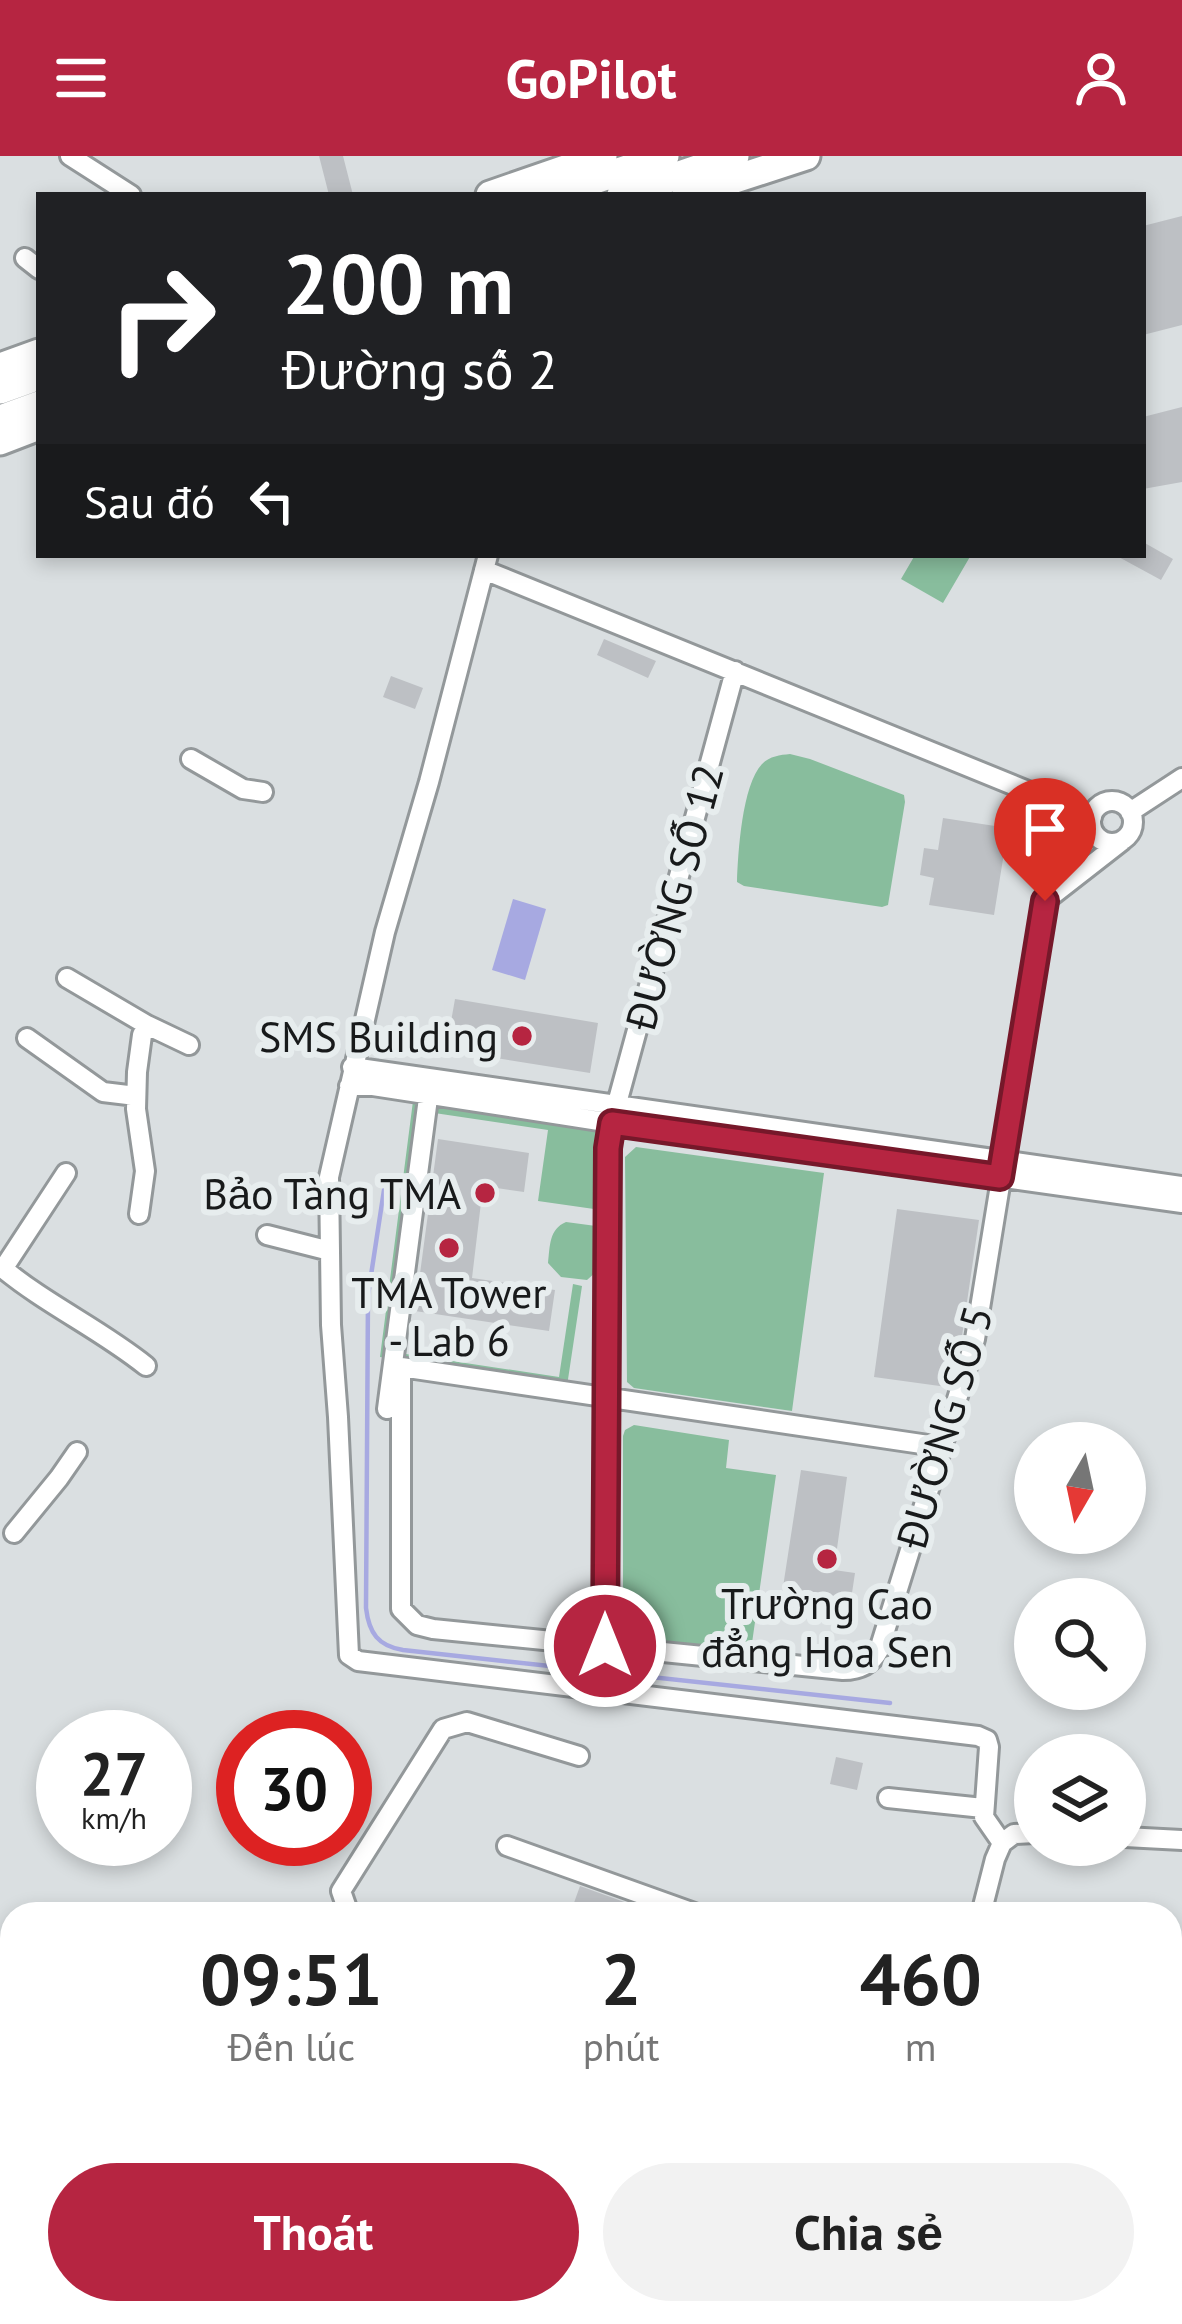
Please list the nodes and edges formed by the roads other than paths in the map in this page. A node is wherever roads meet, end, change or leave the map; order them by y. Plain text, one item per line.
1 (70, 156) edge
2 (540, 156) edge
3 (603, 156) edge
4 (665, 156) edge
5 (735, 156) edge
6 (806, 156) edge
7 (126, 192) edge
8 (496, 192) edge
9 (501, 192) edge
10 (560, 192) edge
11 (629, 192) edge
12 (695, 192) edge
13 (36, 354) edge
14 (0, 368) edge
15 (36, 377) edge
16 (0, 390) edge
17 (36, 406) edge
18 (0, 419) edge
19 (36, 427) edge
20 (0, 441) edge
21 (486, 562) edge
22 (735, 671) junction
23 (191, 759) dead end
24 (1182, 778) edge
25 (262, 792) dead end
26 (1062, 804) junction
27 (1130, 812) junction
28 (1092, 817) junction
29 (1125, 839) junction
30 (1045, 901) junction
31 (68, 978) dead end
32 (147, 1025) junction
33 (27, 1038) dead end
34 (190, 1046) dead end
35 (351, 1076) junction
36 (429, 1087) junction
37 (136, 1096) junction
38 (614, 1115) junction
39 (1001, 1168) junction
40 (66, 1173) dead end
41 (1182, 1186) edge
42 (1182, 1203) edge
43 (139, 1214) dead end
44 (267, 1235) dead end
45 (330, 1251) junction
46 (2, 1267) edge
47 (146, 1366) dead end
48 (606, 1398) junction
49 (387, 1409) dead end
50 (942, 1448) junction
51 (77, 1452) dead end
52 (14, 1533) dead end
53 (605, 1646) junction
54 (579, 1756) dead end
55 (888, 1798) dead end
56 (983, 1808) junction
57 (1014, 1836) edge
58 (1146, 1839) edge
59 (1182, 1840) edge
60 (1002, 1843) junction
61 (507, 1846) dead end
62 (344, 1902) edge
63 (663, 1902) edge
64 (984, 1902) edge

1 - 7 street
2 - 8 highway
3 - 9 highway
4 - 10 highway
5 - 11 highway
6 - 12 highway
13 - 14 highway
15 - 16 highway
17 - 18 highway
19 - 20 highway
21 - 22 street
21 - 35 street
22 - 26 street
22 - 38 street, ĐƯỜNG SỐ 12
23 - 25 street
24 - 27 street
26 - 28 street
26 - 30 street, ĐƯỜNG SỐ 5
27 - 28 street
27 - 29 street
28 - 29 street
29 - 30 street
30 - 39 street, ĐƯỜNG SỐ 5
31 - 32 street
32 - 34 street
32 - 37 street
33 - 37 street
35 - 36 street
35 - 45 street
36 - 38 street
36 - 49 street
37 - 43 street
38 - 39 street
38 - 48 street, ĐƯỜNG SỐ 12
39 - 41 street
39 - 42 street
39 - 50 street, ĐƯỜNG SỐ 5
40 - 46 street
44 - 45 street
45 - 56 street
46 - 47 street
48 - 50 street
48 - 53 street, ĐƯỜNG SỐ 12
48 - 53 street
50 - 53 street, ĐƯỜNG SỐ 5
51 - 52 street
54 - 62 street
55 - 56 street
56 - 60 street
57 - 60 street
58 - 59 street
60 - 64 street
61 - 63 street

